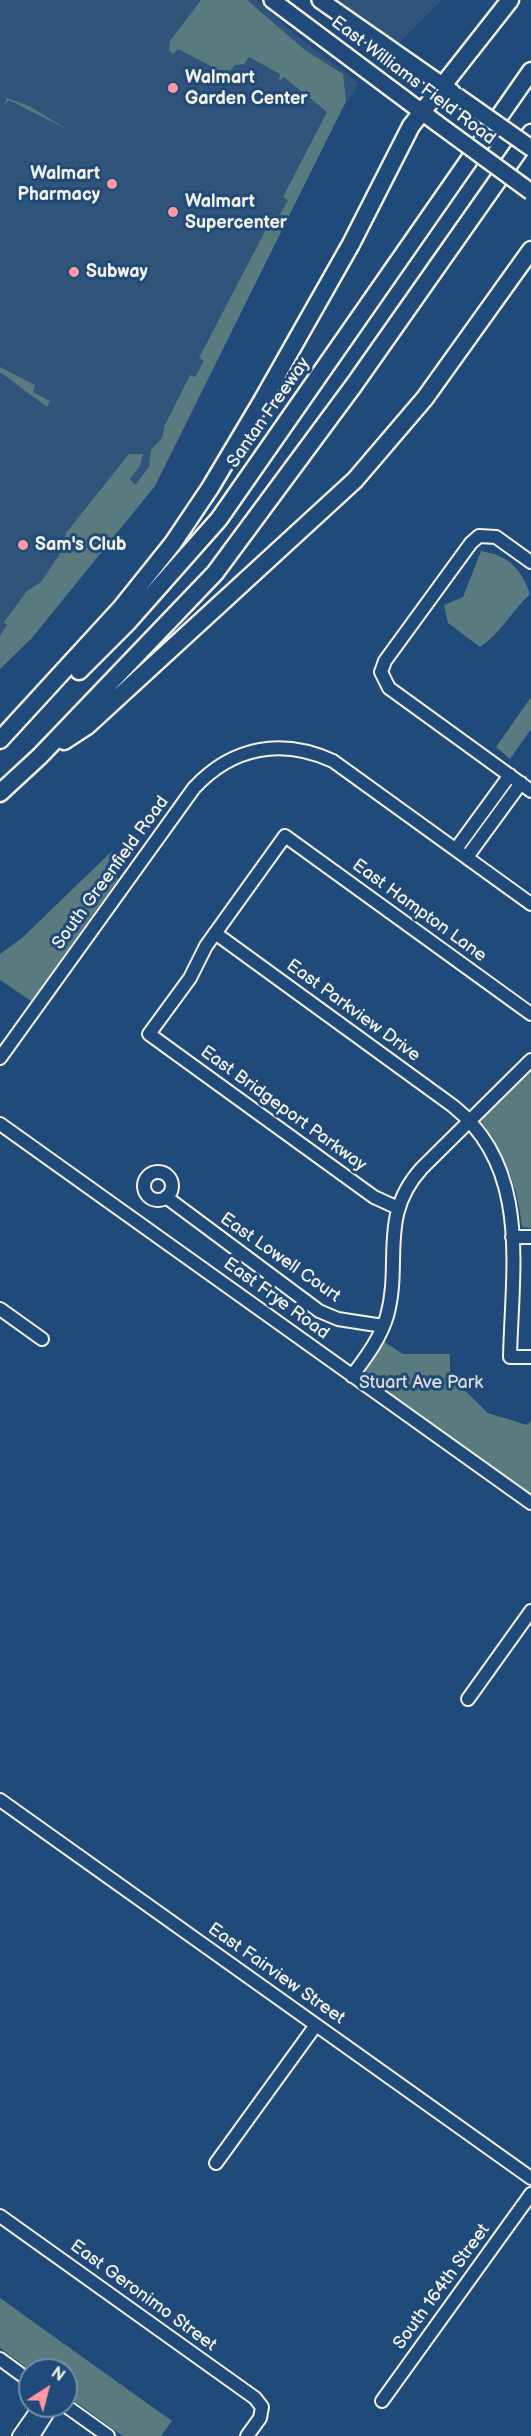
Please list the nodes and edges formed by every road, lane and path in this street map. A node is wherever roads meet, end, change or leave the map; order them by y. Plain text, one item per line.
1 (272, 0) edge
2 (320, 0) edge
3 (510, 0) edge
4 (531, 71) edge
5 (442, 84) junction
6 (421, 112) junction
7 (531, 133) edge
8 (531, 148) edge
9 (531, 192) edge
10 (531, 250) edge
11 (531, 562) edge
12 (0, 742) edge
13 (40, 756) junction
14 (510, 775) junction
15 (526, 787) edge
16 (0, 793) edge
17 (456, 849) junction
18 (467, 857) junction
19 (531, 903) edge
20 (215, 933) junction
21 (531, 1014) edge
22 (0, 1058) edge
23 (531, 1060) edge
24 (470, 1120) junction
25 (0, 1124) edge
26 (166, 1197) dead end
27 (398, 1208) junction
28 (512, 1237) junction
29 (531, 1237) edge
30 (0, 1309) edge
31 (384, 1326) junction
32 (42, 1339) dead end
33 (531, 1358) edge
34 (352, 1376) junction
35 (531, 1503) edge
36 (531, 1611) edge
37 (468, 1699) dead end
38 (0, 1800) edge
39 (316, 2025) junction
40 (216, 2163) dead end
41 (531, 2178) edge
42 (531, 2194) edge
43 (0, 2216) edge
44 (0, 2359) edge
45 (18, 2372) edge
46 (382, 2401) dead end
47 (78, 2415) edge
48 (42, 2418) edge
49 (32, 2430) edge
50 (19, 2436) edge
51 (108, 2436) edge
52 (247, 2436) edge

1 - 6 main road, East Williams Field Road
2 - 5 main road, East Williams Field Road
3 - 5 highway
4 - 12 highway, Santan Freeway
5 - 6 highway
5 - 8 main road, East Williams Field Road, bridge
6 - 9 main road, East Williams Field Road, bridge
6 - 12 highway
7 - 13 highway
10 - 13 highway
11 - 14 street
13 - 16 highway
14 - 15 street
14 - 17 street
15 - 18 street
17 - 18 street
17 - 22 street, South Greenfield Road
18 - 19 street
20 - 21 street, East Hampton Lane
20 - 24 street, East Parkview Drive
20 - 27 street, East Bridgeport Parkway
23 - 24 street
24 - 27 street
24 - 28 street, East Parkview Drive
25 - 34 street, East Frye Road
26 - 31 street, East Lowell Court
27 - 31 street
28 - 29 street
28 - 33 street, East Parkview Drive
30 - 32 street
31 - 34 street
34 - 35 street, East Frye Road
36 - 37 street
38 - 39 street, East Fairview Street
39 - 40 street
39 - 41 street, East Fairview Street
42 - 46 street, South 164th Street
43 - 52 street, East Geronimo Street
44 - 45 street
47 - 51 street
48 - 49 street
49 - 50 street

